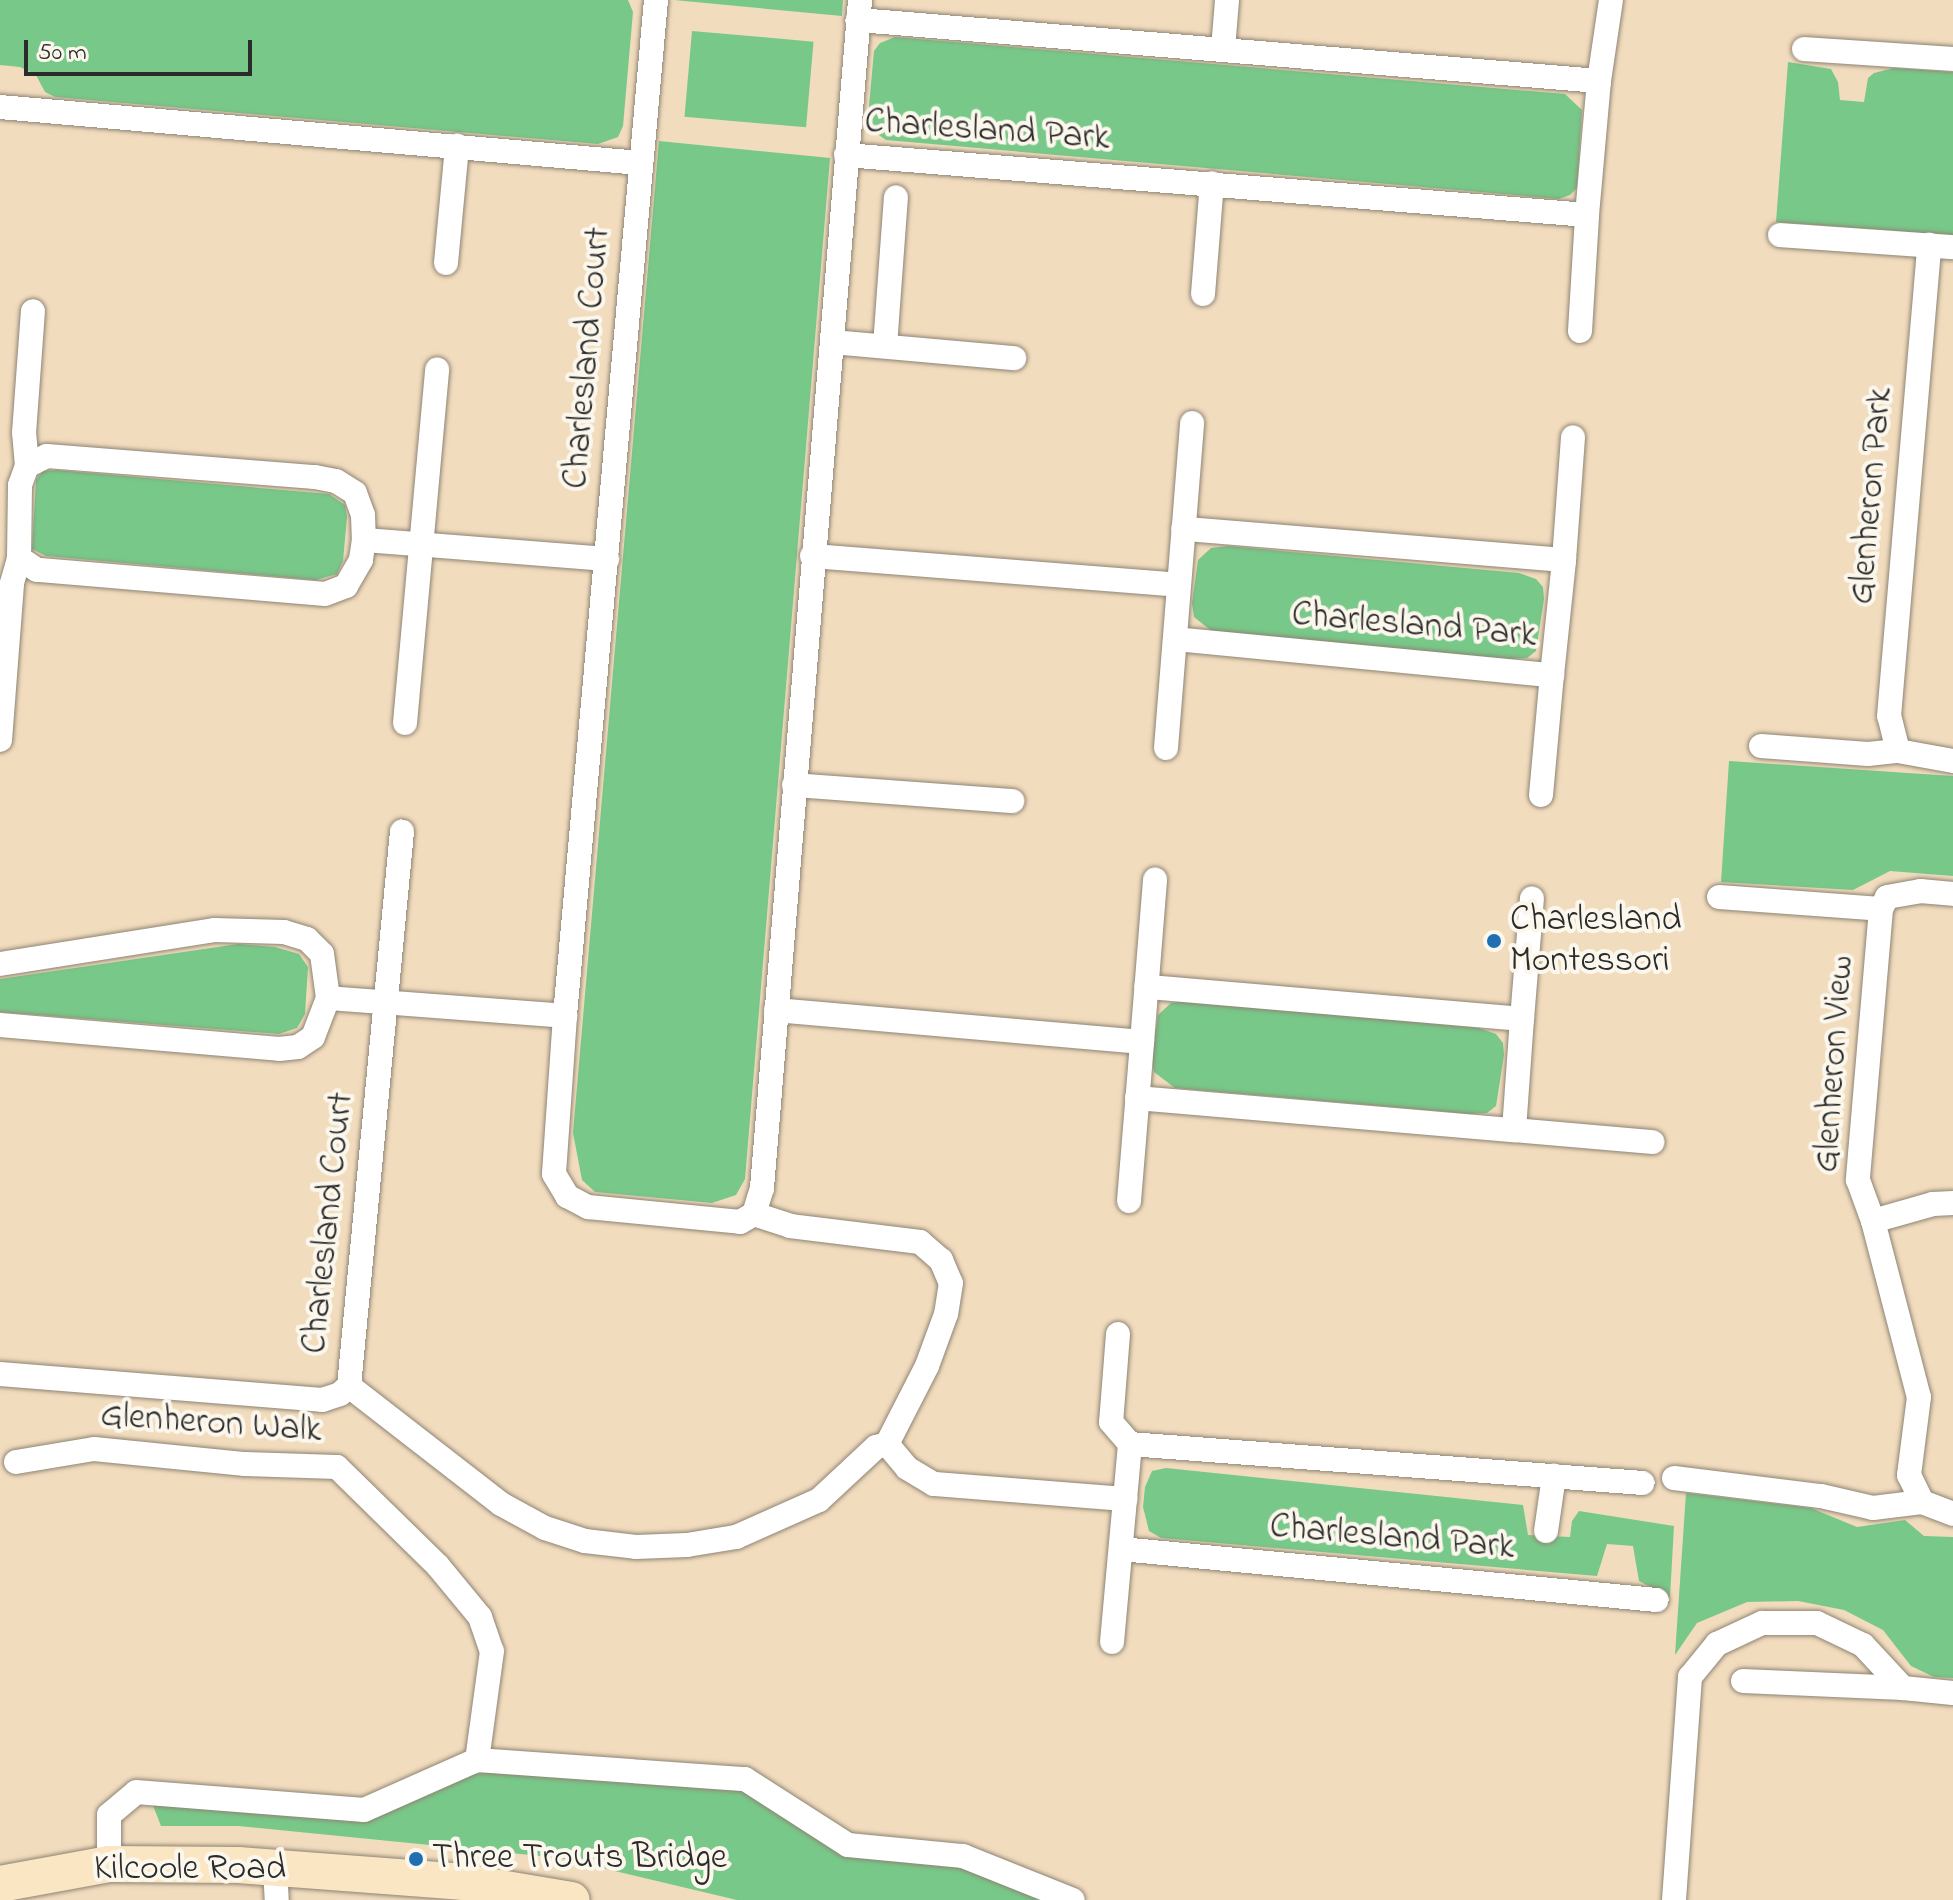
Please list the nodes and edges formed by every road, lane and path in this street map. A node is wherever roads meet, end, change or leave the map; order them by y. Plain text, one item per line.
1 (656, 0) edge
2 (1227, 0) edge
3 (1611, 0) edge
4 (859, 10) edge
5 (1223, 49) junction
6 (1804, 49) dead end
7 (1953, 59) edge
8 (1599, 81) junction
9 (0, 107) edge
10 (457, 146) junction
11 (846, 155) junction
12 (640, 163) junction
13 (1212, 183) junction
14 (896, 197) dead end
15 (1587, 215) junction
16 (1780, 235) dead end
17 (1941, 246) edge
18 (446, 263) dead end
19 (1203, 294) dead end
20 (33, 311) dead end
21 (1580, 331) dead end
22 (833, 342) junction
23 (885, 346) junction
24 (1014, 358) dead end
25 (437, 369) dead end
26 (1192, 423) dead end
27 (1573, 437) dead end
28 (27, 466) junction
29 (9, 512) edge
30 (1183, 529) junction
31 (364, 540) junction
32 (422, 544) junction
33 (812, 556) junction
34 (19, 558) junction
35 (607, 559) junction
36 (1564, 560) junction
37 (1179, 585) junction
38 (1175, 639) junction
39 (1552, 675) junction
40 (405, 723) dead end
41 (0, 740) edge
42 (1761, 746) dead end
43 (1166, 748) dead end
44 (1898, 751) junction
45 (1953, 761) edge
46 (794, 785) junction
47 (1541, 795) dead end
48 (1012, 801) dead end
49 (402, 832) dead end
50 (1155, 880) dead end
51 (1953, 894) edge
52 (1719, 897) dead end
53 (1532, 898) dead end
54 (1881, 909) junction
55 (0, 964) edge
56 (1146, 987) junction
57 (328, 998) junction
58 (387, 1001) junction
59 (776, 1010) junction
60 (565, 1016) junction
61 (1522, 1019) junction
62 (0, 1025) edge
63 (1142, 1042) junction
64 (1137, 1098) junction
65 (1514, 1130) junction
66 (1652, 1142) dead end
67 (1129, 1201) dead end
68 (1953, 1203) edge
69 (754, 1214) junction
70 (1873, 1221) junction
71 (1118, 1334) dead end
72 (0, 1374) edge
73 (349, 1386) junction
74 (887, 1444) junction
75 (1130, 1444) junction
76 (16, 1462) dead end
77 (1554, 1476) junction
78 (1674, 1478) dead end
79 (1643, 1483) dead end
80 (1125, 1499) junction
81 (1922, 1502) junction
82 (1953, 1514) edge
83 (1546, 1531) dead end
84 (1121, 1549) junction
85 (1657, 1600) dead end
86 (1112, 1642) dead end
87 (1743, 1681) dead end
88 (1903, 1688) junction
89 (1953, 1693) edge
90 (477, 1760) junction
91 (109, 1864) junction
92 (0, 1884) edge
93 (276, 1884) edge
94 (571, 1900) edge
95 (1073, 1900) edge
96 (1674, 1900) edge

1 - 12 street, Charlesland Court
2 - 5 street
3 - 8 street
4 - 5 street
4 - 11 street
5 - 8 street
6 - 7 street
8 - 15 street
9 - 10 street
10 - 12 street
10 - 18 street
11 - 13 street, Charlesland Park
11 - 22 street, Charlesland Park
12 - 35 street, Charlesland Court
13 - 15 street, Charlesland Park
13 - 19 street
14 - 23 street, Charlesland Park
15 - 21 street
16 - 17 street, Glenheron Park
17 - 44 street, Glenheron Park
20 - 28 street
22 - 23 street
22 - 33 street, Charlesland Park
23 - 24 street
25 - 32 street
26 - 30 street
27 - 36 street, Charlesland Park
28 - 29 street
28 - 31 street
29 - 34 street
30 - 36 street
30 - 37 street
31 - 32 street
31 - 34 street
32 - 35 street
32 - 40 street
33 - 37 street
33 - 46 street, Charlesland Park
34 - 41 street
35 - 60 street, Charlesland Court
36 - 39 street, Charlesland Park
37 - 38 street
38 - 39 street, Charlesland Park
38 - 43 street
39 - 47 street, Charlesland Park
42 - 44 street
44 - 45 street
46 - 48 street
46 - 59 street, Charlesland Park
49 - 58 street, Charlesland Court
50 - 56 street
51 - 54 street, Glenheron View
52 - 54 street, Glenheron View
53 - 61 street
54 - 70 street, Glenheron View
55 - 57 street, Charlesland Court
56 - 61 street
56 - 63 street
57 - 58 street
57 - 62 street, Charlesland Court
58 - 60 street
58 - 73 street, Charlesland Court
59 - 63 street
59 - 69 street, Charlesland Park
60 - 69 street, Charlesland Court
61 - 65 street
63 - 64 street
64 - 65 street
64 - 67 street
65 - 66 street
68 - 70 street, Glenheron View
69 - 74 street
70 - 81 street, Glenheron View
71 - 75 street
72 - 73 street, Charlesland Court
73 - 74 street
74 - 80 street
75 - 77 street, Charlesland Park
75 - 80 street
76 - 90 street, Glenheron Walk
77 - 79 street, Charlesland Park
77 - 83 street
78 - 81 street
80 - 84 street
81 - 82 street
84 - 85 street, Charlesland Park
84 - 86 street
87 - 88 street
88 - 89 street
88 - 96 street
90 - 91 street
90 - 95 street
91 - 92 main road, Kilcoole Road
91 - 93 main road, Kilcoole Road
93 - 94 main road, Kilcoole Road

